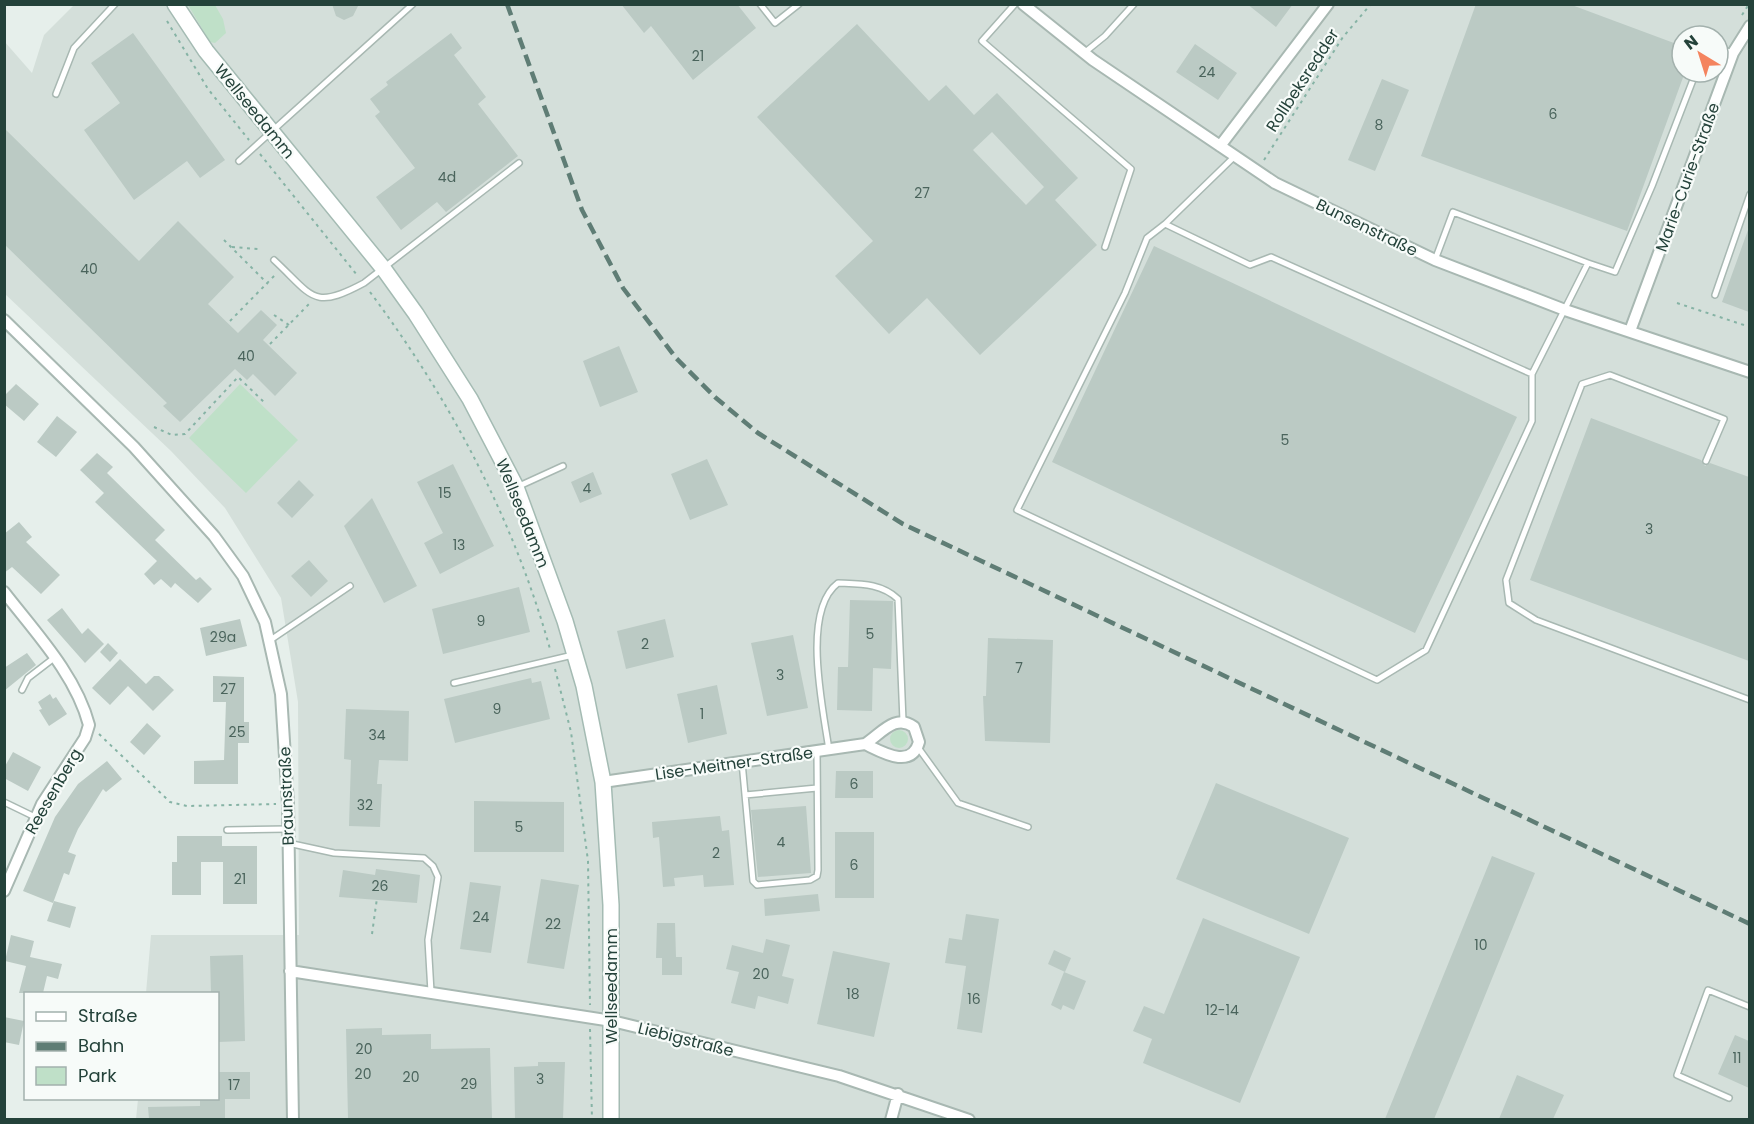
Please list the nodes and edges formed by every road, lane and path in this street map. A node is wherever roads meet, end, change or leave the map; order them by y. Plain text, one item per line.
1 (115, 4) edge
2 (413, 4) edge
3 (759, 4) edge
4 (799, 4) edge
5 (1015, 4) edge
6 (1023, 4) edge
7 (1134, 4) edge
8 (1328, 4) edge
9 (1371, 4) edge
10 (170, 10) edge
11 (1749, 26) edge
12 (1730, 52) edge
13 (1084, 53) junction
14 (1733, 53) junction
15 (1691, 84) edge
16 (56, 94) dead end
17 (271, 131) junction
18 (1220, 146) junction
19 (254, 147) junction
20 (1235, 156) junction
21 (239, 162) dead end
22 (519, 163) dead end
23 (1257, 171) junction
24 (1749, 194) edge
25 (1165, 224) junction
26 (224, 240) dead end
27 (1105, 246) dead end
28 (232, 247) junction
29 (258, 249) dead end
30 (274, 260) dead end
31 (1435, 260) junction
32 (1588, 263) junction
33 (282, 268) junction
34 (383, 268) junction
35 (364, 283) junction
36 (268, 284) junction
37 (1715, 295) dead end
38 (315, 298) junction
39 (1677, 303) dead end
40 (1565, 310) junction
41 (274, 315) dead end
42 (4, 320) edge
43 (230, 321) dead end
44 (289, 325) junction
45 (1749, 327) edge
46 (1630, 331) junction
47 (270, 344) dead end
48 (1749, 372) edge
49 (1532, 374) junction
50 (266, 404) dead end
51 (154, 426) dead end
52 (1706, 461) dead end
53 (563, 466) dead end
54 (516, 487) junction
55 (350, 586) dead end
56 (4, 592) edge
57 (269, 641) junction
58 (575, 654) junction
59 (54, 658) junction
60 (553, 662) junction
61 (454, 683) dead end
62 (22, 690) dead end
63 (1749, 700) edge
64 (903, 721) junction
65 (89, 725) junction
66 (865, 744) junction
67 (918, 746) junction
68 (828, 750) junction
69 (816, 751) junction
70 (742, 762) junction
71 (603, 782) junction
72 (817, 788) junction
73 (745, 795) junction
74 (4, 802) edge
75 (288, 804) junction
76 (36, 818) junction
77 (1028, 827) dead end
78 (288, 829) junction
79 (226, 831) dead end
80 (288, 843) junction
81 (4, 891) edge
82 (377, 898) dead end
83 (372, 934) dead end
84 (290, 971) junction
85 (431, 992) junction
86 (1749, 1007) edge
87 (589, 1017) junction
88 (612, 1021) junction
89 (898, 1094) junction
90 (1729, 1098) dead end
91 (293, 1119) edge
92 (592, 1119) edge
93 (610, 1119) edge
94 (891, 1119) edge
95 (969, 1119) edge

1 - 16 lane
2 - 17 lane
3 - 4 lane
5 - 27 lane
6 - 13 street, Bunsenstraße
7 - 13 lane
8 - 18 street
9 - 23 path, Rollbeksredder
10 - 17 main road, Wellseedamm
10 - 19 path
11 - 14 street, Marie-Curie-Straße
12 - 14 lane
13 - 18 street, Bunsenstraße
14 - 46 street, Marie-Curie-Straße
15 - 32 lane
17 - 19 lane
17 - 34 main road, Wellseedamm
18 - 20 street, Bunsenstraße
19 - 21 lane
19 - 35 path
20 - 23 street, Bunsenstraße
20 - 25 lane
22 - 34 lane
23 - 31 street, Bunsenstraße
24 - 37 lane
25 - 49 lane
25 - 49 lane
26 - 28 path
28 - 29 path
28 - 36 path
30 - 33 lane
31 - 32 lane
31 - 40 street, Bunsenstraße
32 - 40 lane
33 - 36 path
33 - 38 lane
34 - 35 lane
34 - 54 main road, Wellseedamm
35 - 38 lane
35 - 60 path
36 - 43 path
38 - 44 path
39 - 45 path
40 - 46 street, Bunsenstraße
40 - 49 lane
41 - 44 path
42 - 57 street, Braunstraße
44 - 47 path
46 - 48 street, Bunsenstraße
50 - 51 path
52 - 63 lane
53 - 54 lane
54 - 58 main road, Wellseedamm
55 - 57 lane
56 - 59 street
57 - 75 street, Braunstraße
58 - 60 lane
58 - 71 main road, Wellseedamm
59 - 62 lane
59 - 65 street
60 - 61 lane
60 - 87 path
64 - 66 street, Lise-Meitner-Straße
64 - 67 street
64 - 68 lane
65 - 75 path
65 - 76 street, Reesenberg
66 - 67 street
66 - 68 street, Lise-Meitner-Straße
67 - 77 lane
68 - 69 street, Lise-Meitner-Straße
69 - 70 street, Lise-Meitner-Straße
69 - 72 lane
70 - 71 street, Lise-Meitner-Straße
70 - 73 lane
71 - 88 main road, Wellseedamm
72 - 73 lane
72 - 73 lane
74 - 76 lane
75 - 78 street, Braunstraße
76 - 81 street, Reesenberg
78 - 79 lane
78 - 80 street, Braunstraße
80 - 84 street, Braunstraße
80 - 85 lane
82 - 83 path
84 - 85 street, Liebigstraße
84 - 91 street, Braunstraße
85 - 87 street, Liebigstraße
86 - 90 lane
87 - 88 street, Liebigstraße
87 - 92 path
88 - 89 street, Liebigstraße
88 - 93 main road, Wellseedamm
89 - 94 street
89 - 95 street, Liebigstraße

